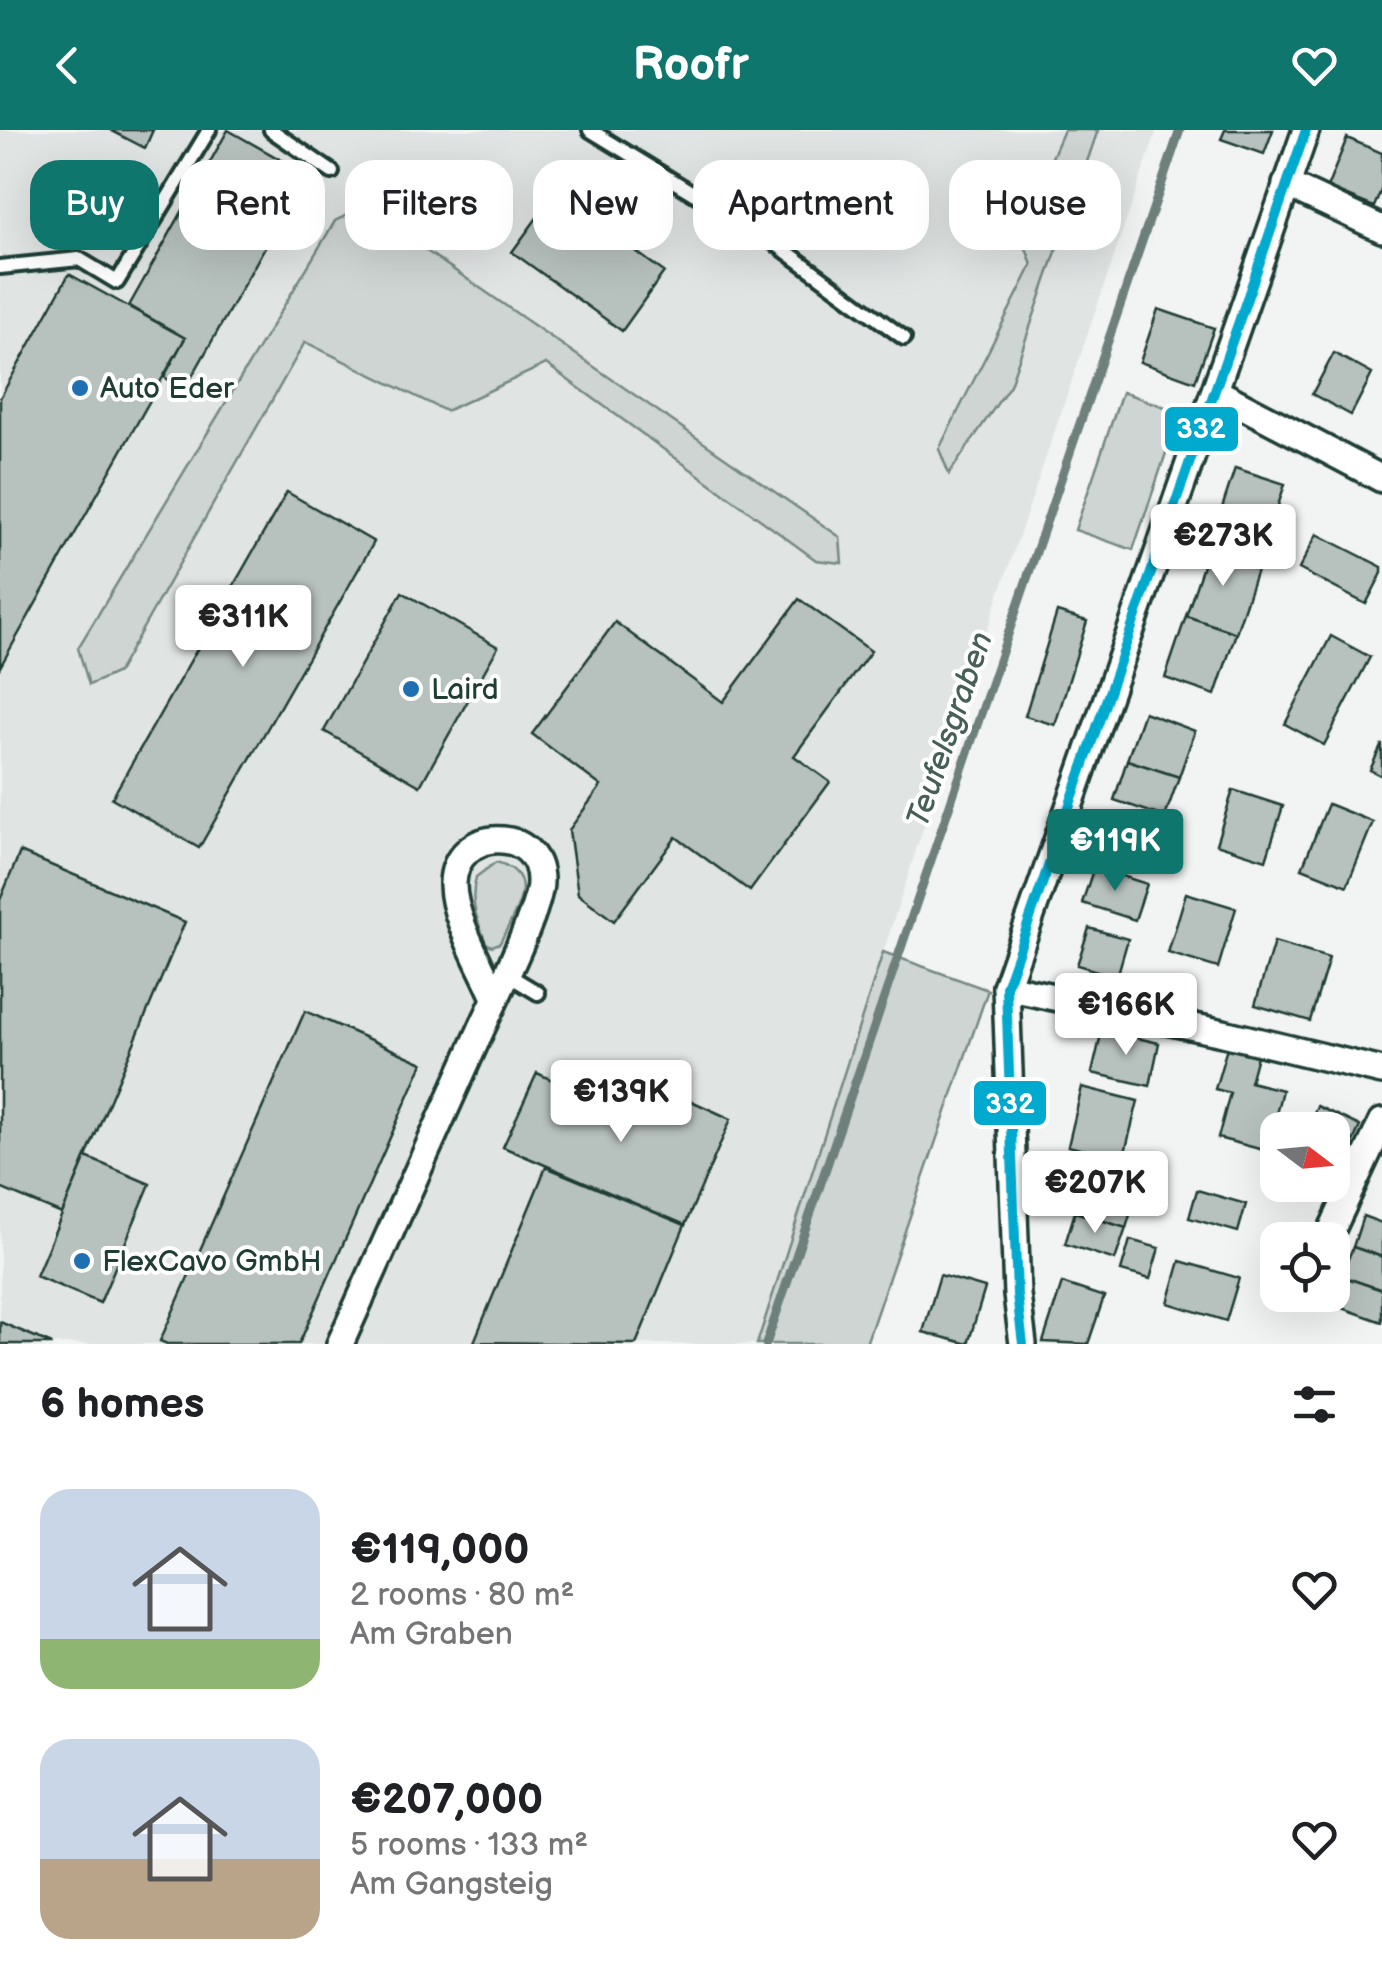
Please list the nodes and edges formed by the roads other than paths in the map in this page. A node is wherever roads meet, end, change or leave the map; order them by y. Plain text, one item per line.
1 (209, 130) edge
2 (271, 130) edge
3 (590, 130) edge
4 (1306, 130) edge
5 (332, 172) dead end
6 (1286, 184) junction
7 (1382, 229) edge
8 (0, 266) edge
9 (904, 338) dead end
10 (1214, 391) junction
11 (1382, 478) edge
12 (500, 986) junction
13 (1006, 988) junction
14 (538, 993) dead end
15 (1382, 1071) edge
16 (1382, 1122) edge
17 (1335, 1222) edge
18 (340, 1344) edge
19 (1023, 1344) edge

1 - 8 lane
2 - 5 lane
3 - 9 lane
4 - 6 street
6 - 7 street
6 - 10 street
10 - 11 street
10 - 13 street
12 - 12 street
12 - 14 lane
12 - 18 street
13 - 15 street
13 - 19 street
16 - 17 street

